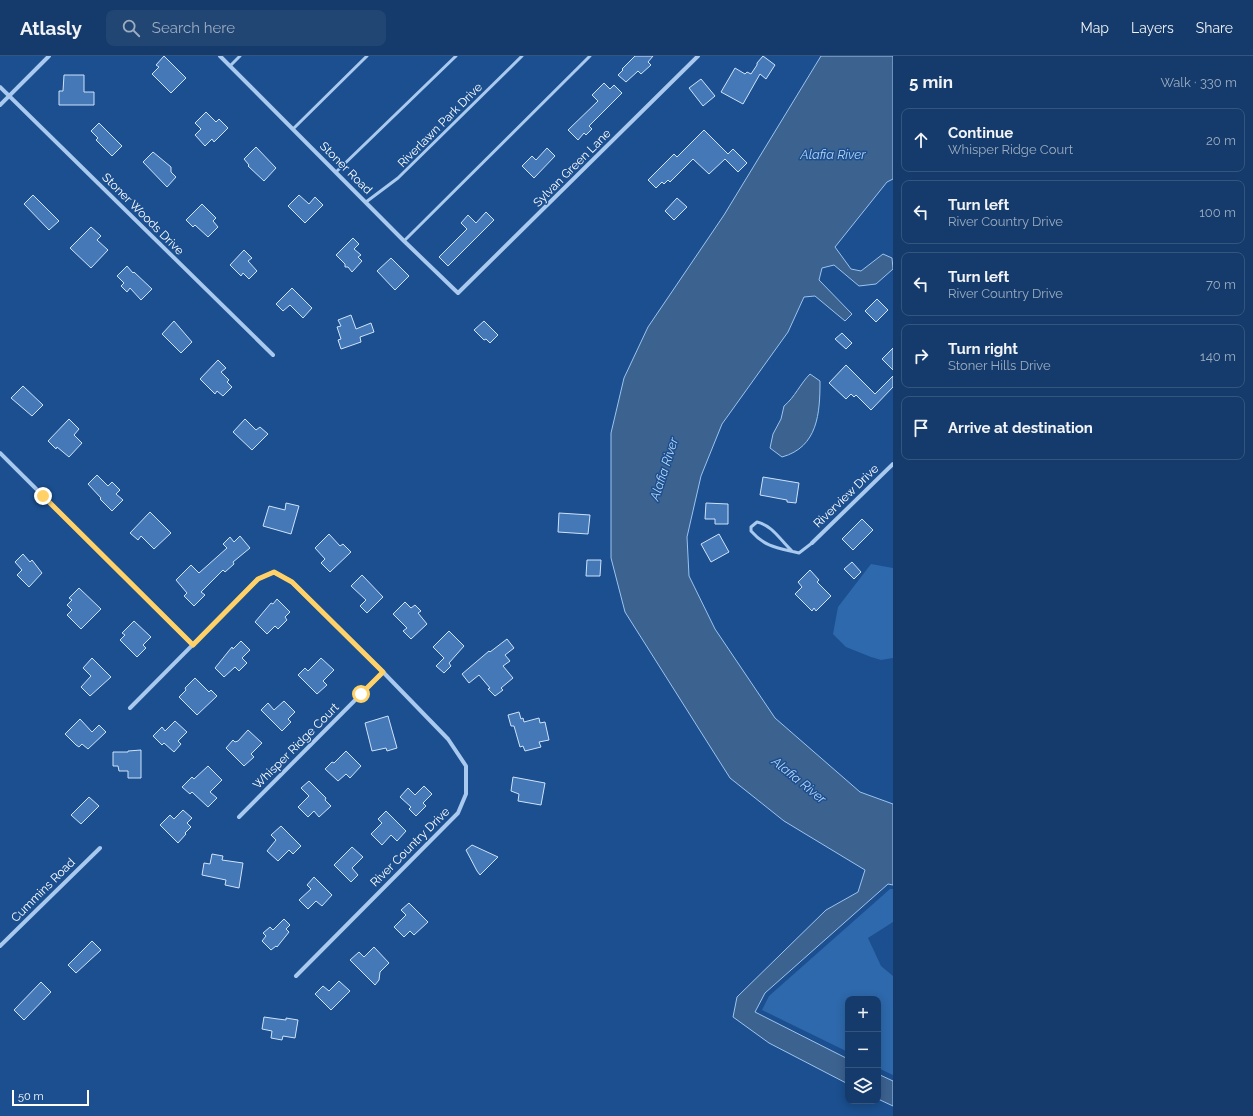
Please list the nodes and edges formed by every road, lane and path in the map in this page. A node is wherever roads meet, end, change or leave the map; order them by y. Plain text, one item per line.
1 (49, 56) edge
2 (220, 56) edge
3 (240, 56) edge
4 (367, 56) edge
5 (456, 56) edge
6 (522, 56) edge
7 (590, 56) edge
8 (698, 56) edge
9 (230, 66) junction
10 (0, 87) edge
11 (9, 96) junction
12 (0, 105) edge
13 (292, 128) junction
14 (336, 172) junction
15 (366, 202) junction
16 (404, 241) junction
17 (458, 294) joint
18 (272, 355) dead end
19 (0, 453) edge
20 (893, 464) edge
21 (812, 543) joint
22 (792, 551) junction
23 (193, 645) junction
24 (383, 672) junction
25 (130, 708) dead end
26 (239, 817) dead end
27 (100, 848) dead end
28 (0, 946) edge
29 (296, 976) dead end

1 - 11 street
2 - 9 street, Stoner Road
3 - 9 lane
4 - 13 lane
5 - 14 lane
6 - 15 lane, Riverlawn Park Drive
7 - 16 lane
8 - 17 street, Sylvan Green Lane
9 - 13 street, Stoner Road
10 - 11 street, Stoner Woods Drive
11 - 12 street
11 - 18 street, Stoner Woods Drive
13 - 14 street, Stoner Road
14 - 15 street, Stoner Road
15 - 16 street, Stoner Road
16 - 17 street, Stoner Road
19 - 23 street
20 - 21 street, Riverview Drive
21 - 22 lane
22 - 22 lane
23 - 24 street, River Country Drive
23 - 25 street, River Country Drive
24 - 26 street, Whisper Ridge Court
24 - 29 street, River Country Drive
27 - 28 street, Cummins Road

